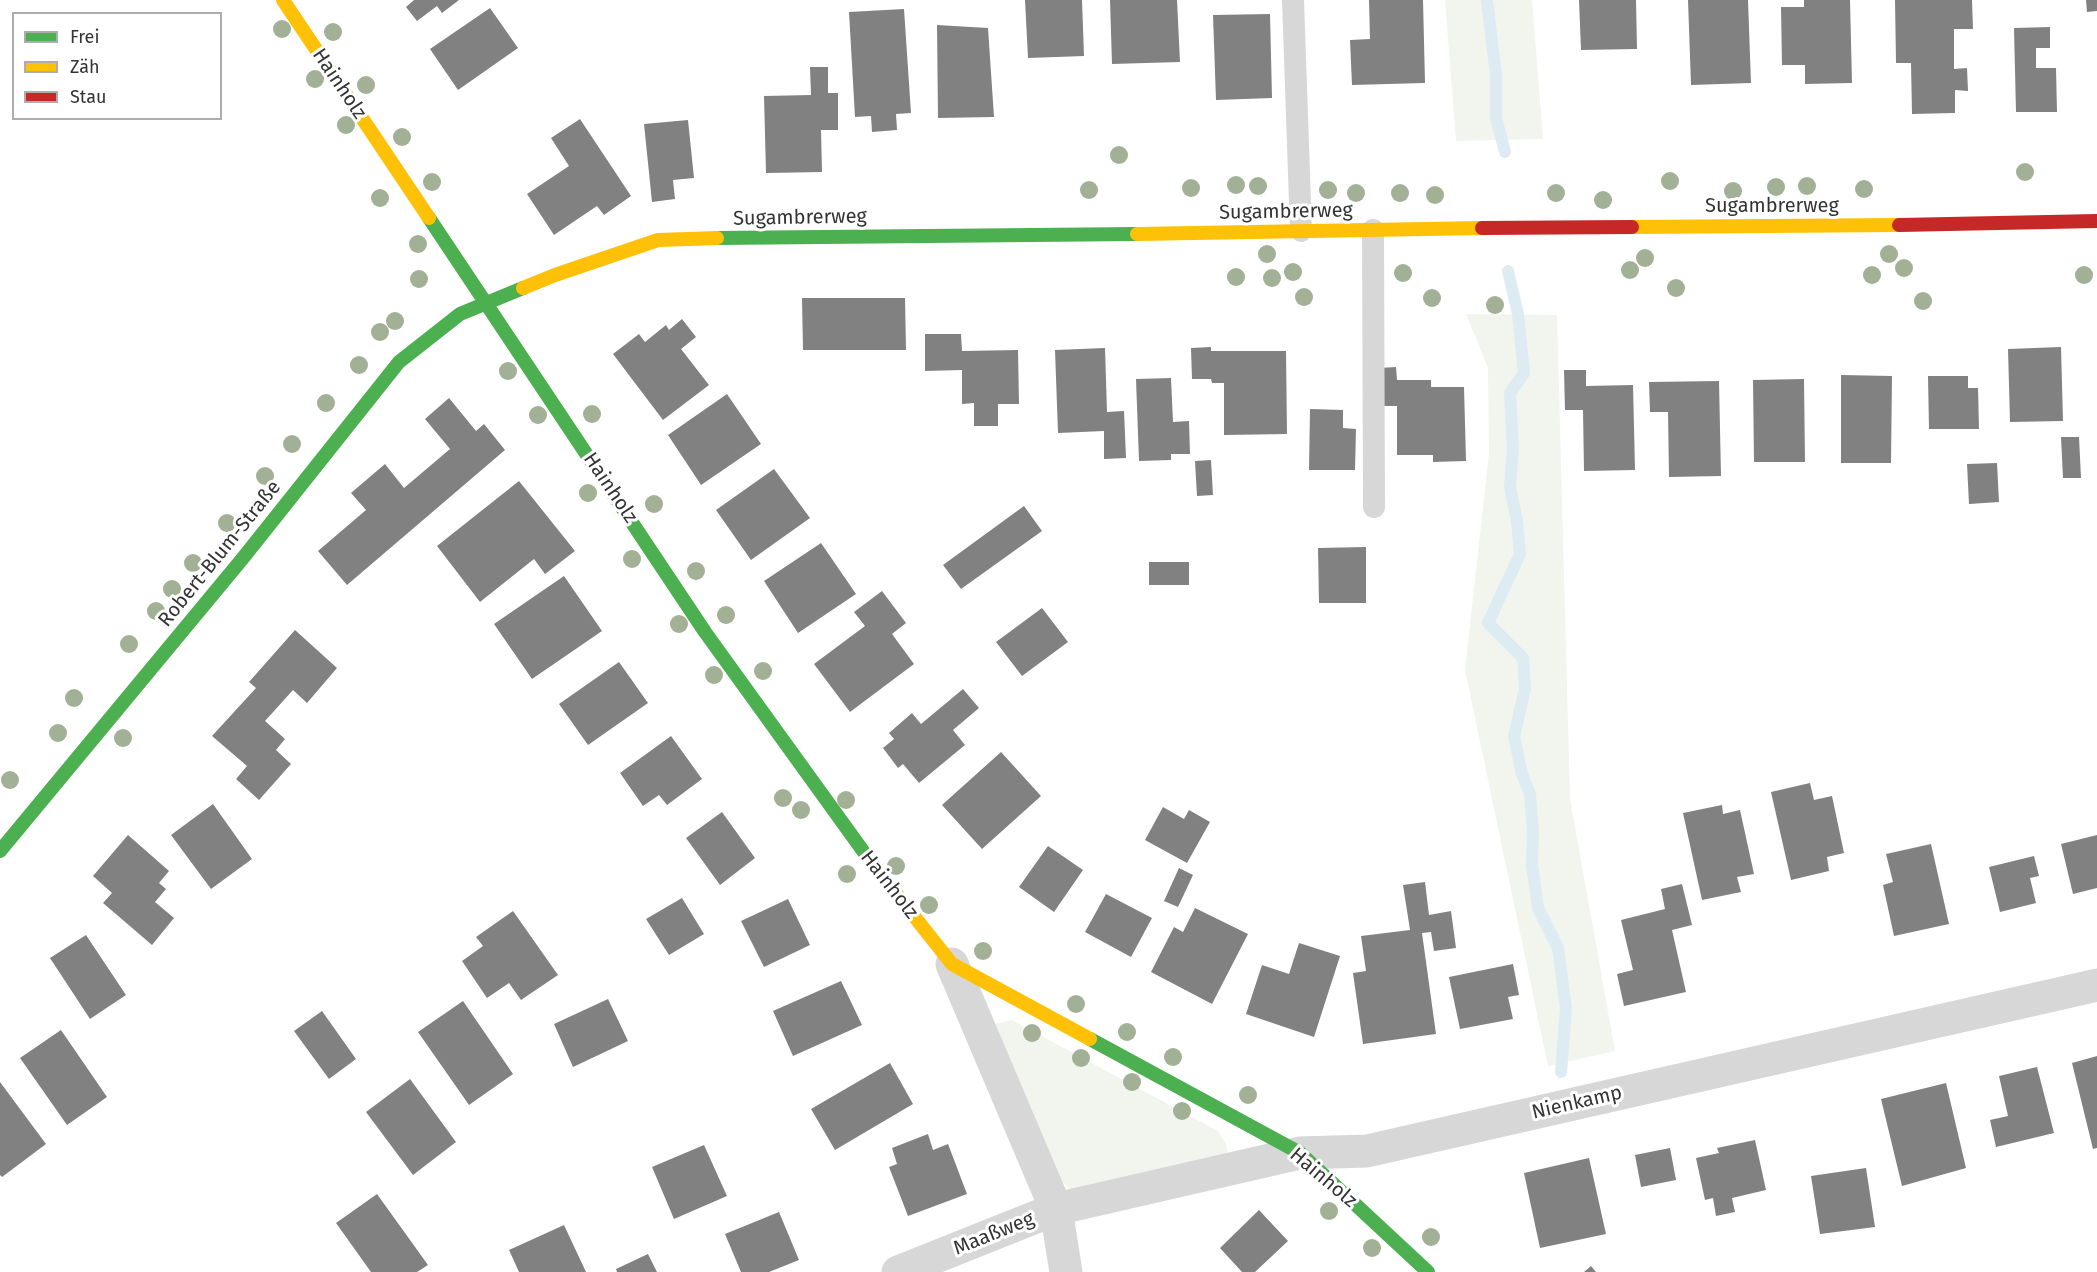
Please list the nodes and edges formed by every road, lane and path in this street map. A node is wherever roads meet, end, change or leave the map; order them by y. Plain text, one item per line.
1 (284, 0) edge
2 (1293, 0) edge
3 (2097, 221) edge
4 (1373, 230) junction
5 (1301, 231) junction
6 (487, 303) junction
7 (1374, 507) dead end
8 (0, 851) edge
9 (952, 964) junction
10 (2097, 985) edge
11 (1300, 1153) junction
12 (1056, 1209) junction
13 (898, 1272) edge
14 (1065, 1272) edge
15 (1428, 1272) edge

1 - 6 street, Hainholz
2 - 5 lane
3 - 4 street, Sugambrerweg
4 - 5 street, Sugambrerweg
4 - 7 lane
5 - 6 street, Sugambrerweg
6 - 8 street, Robert-Blum-Straße
6 - 9 street, Hainholz
9 - 11 street, Hainholz
9 - 12 street, Hainholz
10 - 11 street, Nienkamp
11 - 12 street, Nienkamp
11 - 15 street, Hainholz
12 - 13 street, Maaßweg
12 - 14 street, Hainholz

